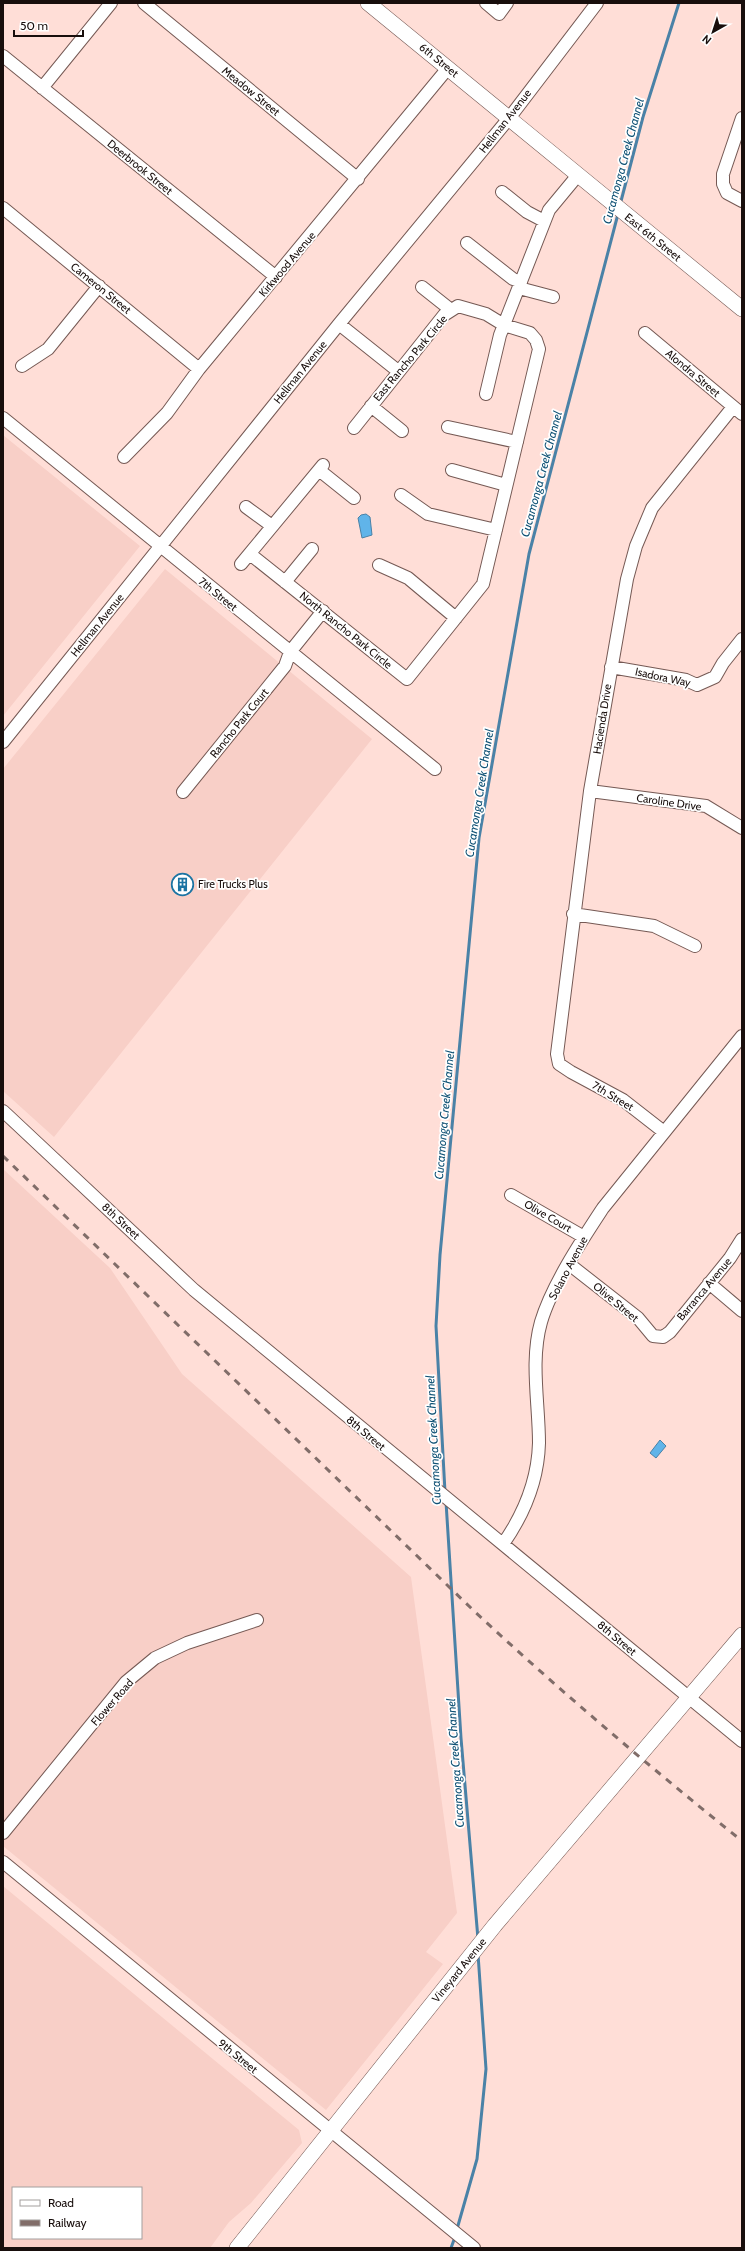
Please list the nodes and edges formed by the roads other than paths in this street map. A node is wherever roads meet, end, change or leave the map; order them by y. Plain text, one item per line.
1 (111, 3) edge
2 (144, 3) edge
3 (368, 3) edge
4 (486, 3) edge
5 (507, 3) edge
6 (597, 3) edge
7 (3, 56) edge
8 (448, 68) junction
9 (42, 88) junction
10 (510, 118) junction
11 (742, 118) edge
12 (578, 175) junction
13 (358, 178) junction
14 (502, 192) dead end
15 (742, 201) edge
16 (3, 208) edge
17 (544, 221) junction
18 (467, 243) dead end
19 (276, 277) junction
20 (520, 285) junction
21 (99, 286) junction
22 (422, 287) dead end
23 (554, 297) dead end
24 (742, 309) edge
25 (451, 310) junction
26 (339, 324) junction
27 (504, 324) junction
28 (644, 333) dead end
29 (22, 366) dead end
30 (199, 369) junction
31 (398, 371) junction
32 (486, 394) dead end
33 (371, 406) junction
34 (738, 410) edge
35 (3, 418) edge
36 (448, 427) dead end
37 (354, 428) dead end
38 (402, 431) dead end
39 (517, 442) junction
40 (124, 457) dead end
41 (452, 470) dead end
42 (506, 485) junction
43 (401, 494) dead end
44 (354, 498) dead end
45 (246, 507) dead end
46 (272, 526) junction
47 (496, 530) junction
48 (159, 546) junction
49 (312, 549) dead end
50 (250, 554) junction
51 (241, 564) dead end
52 (379, 565) dead end
53 (285, 582) junction
54 (323, 612) junction
55 (456, 618) junction
56 (742, 639) edge
57 (290, 652) junction
58 (611, 667) junction
59 (407, 679) joint
60 (3, 742) edge
61 (434, 769) dead end
62 (590, 791) junction
63 (183, 792) dead end
64 (742, 828) edge
65 (574, 914) junction
66 (695, 946) dead end
67 (742, 1036) edge
68 (560, 1064) joint
69 (3, 1111) edge
70 (664, 1132) junction
71 (511, 1195) dead end
72 (584, 1237) junction
73 (742, 1239) edge
74 (569, 1264) junction
75 (709, 1283) junction
76 (742, 1311) edge
77 (663, 1336) joint
78 (503, 1544) junction
79 (257, 1620) dead end
80 (742, 1635) edge
81 (690, 1698) junction
82 (742, 1741) edge
83 (3, 1833) edge
84 (3, 1862) edge
85 (331, 2132) junction
86 (471, 2245) edge
87 (237, 2248) edge

1 - 9 street
2 - 13 street, Meadow Street
3 - 8 main road, 6th Street
4 - 5 street
6 - 10 street, Hellman Avenue
7 - 9 street, Deerbrook Street
8 - 10 main road, 6th Street
8 - 13 street, Kirkwood Avenue
9 - 19 street, Deerbrook Street
10 - 12 main road, East 6th Street
10 - 26 street, Hellman Avenue
11 - 15 street
12 - 17 street
12 - 24 main road, East 6th Street
13 - 19 street, Kirkwood Avenue
14 - 17 street
16 - 21 street, Cameron Street
17 - 20 street
18 - 20 street
19 - 30 street, Kirkwood Avenue
20 - 23 street
20 - 27 street
21 - 29 street
21 - 30 street, Cameron Street
22 - 25 street, East Rancho Park Circle
25 - 27 street, East Rancho Park Circle
25 - 31 street, East Rancho Park Circle
26 - 31 street
26 - 48 street, Hellman Avenue
27 - 32 street
27 - 39 street, East Rancho Park Circle
28 - 34 street, Alondra Street
30 - 40 street, Kirkwood Avenue
31 - 33 street, East Rancho Park Circle
33 - 37 street, East Rancho Park Circle
33 - 38 street, East Rancho Park Circle
34 - 58 street, Hacienda Drive
35 - 48 street, 7th Street
36 - 39 street
39 - 42 street, East Rancho Park Circle
41 - 42 street
42 - 47 street, East Rancho Park Circle
43 - 47 street
44 - 46 street
45 - 46 street
46 - 50 street
47 - 55 street, East Rancho Park Circle
48 - 57 street, 7th Street
48 - 60 street, Hellman Avenue
49 - 53 street
50 - 51 street
50 - 53 street, North Rancho Park Circle
52 - 55 street
53 - 54 street, North Rancho Park Circle
54 - 57 street, Rancho Park Court
54 - 59 street, North Rancho Park Circle
55 - 59 street, East Rancho Park Circle
56 - 58 street, Isadora Way
57 - 61 street, 7th Street
57 - 63 street, Rancho Park Court
58 - 62 street, Hacienda Drive
62 - 64 street, Caroline Drive
62 - 65 street, Hacienda Drive
65 - 66 street
65 - 68 street, Hacienda Drive
67 - 70 street, Solano Avenue
68 - 70 street, 7th Street
69 - 78 street, 8th Street
70 - 72 street, Solano Avenue
71 - 72 street, Olive Court
72 - 74 street, Solano Avenue
73 - 75 street, Barranca Avenue
74 - 77 street, Olive Street
74 - 78 street, Solano Avenue
75 - 76 street
75 - 77 street, Barranca Avenue
78 - 81 street, 8th Street
79 - 83 street, Flower Road
80 - 81 main road, Vineyard Avenue
81 - 82 street, 8th Street
81 - 85 main road, Vineyard Avenue
84 - 85 street, 9th Street
85 - 86 street, 9th Street
85 - 87 main road, Vineyard Avenue

